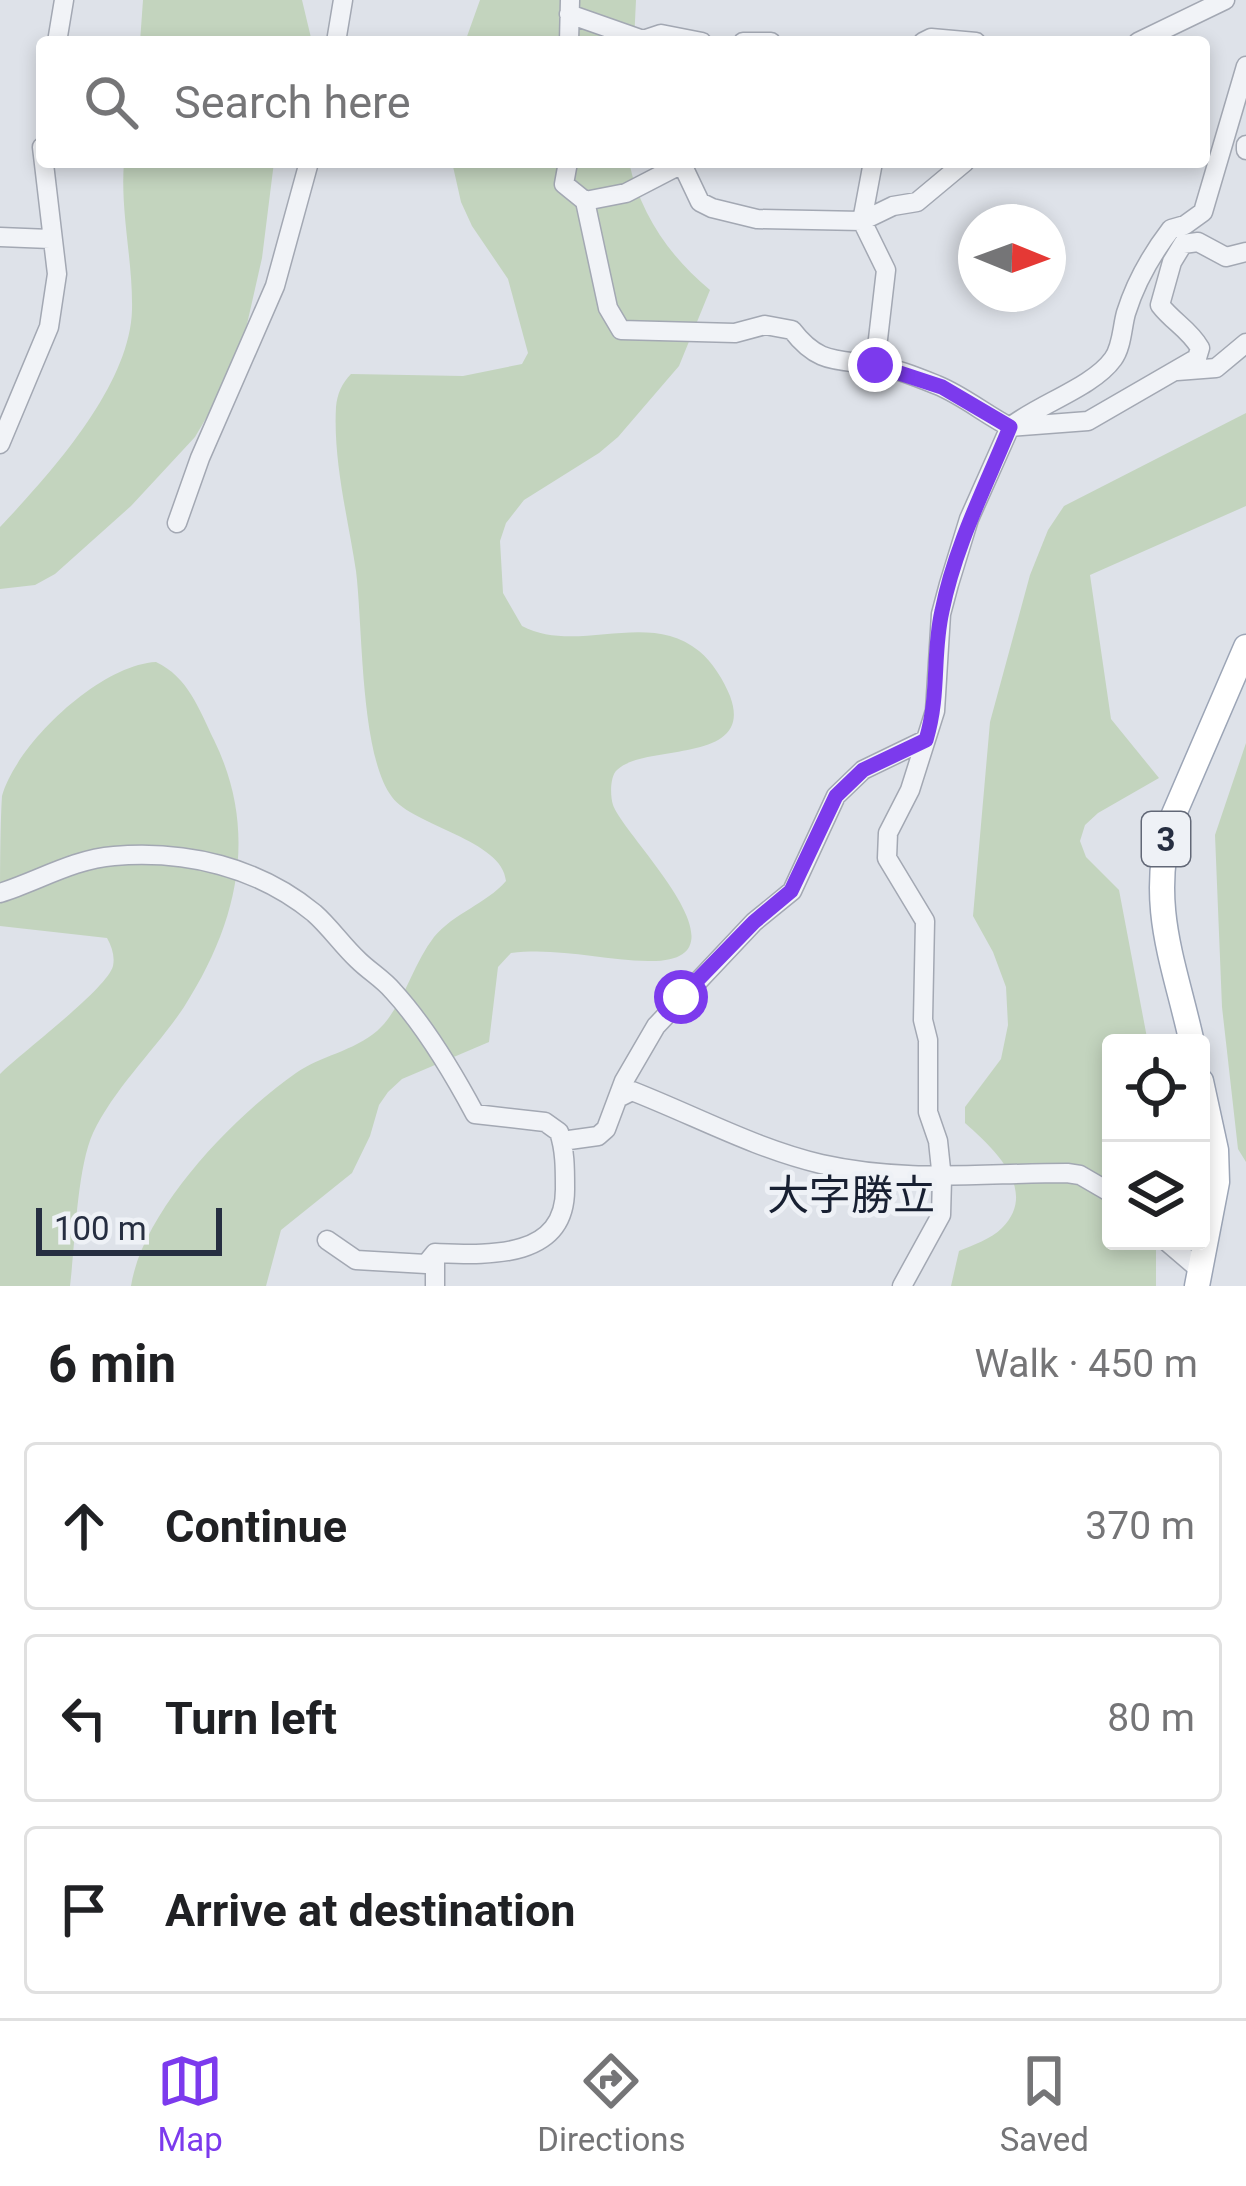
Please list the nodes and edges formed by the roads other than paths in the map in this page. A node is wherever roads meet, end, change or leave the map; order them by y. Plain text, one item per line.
1 (64, 0) edge
2 (343, 0) edge
3 (1225, 0) edge
4 (570, 7) edge
5 (58, 36) edge
6 (337, 36) edge
7 (634, 36) edge
8 (1150, 36) edge
9 (1245, 75) edge
10 (1210, 160) edge
11 (44, 168) edge
12 (307, 168) edge
13 (567, 168) edge
14 (675, 168) edge
15 (684, 168) edge
16 (872, 168) edge
17 (958, 168) edge
18 (1209, 168) edge
19 (585, 201) junction
20 (862, 221) junction
21 (0, 237) edge
22 (50, 239) junction
23 (1246, 252) edge
24 (1246, 343) edge
25 (875, 365) junction
26 (1172, 371) junction
27 (1010, 427) junction
28 (0, 444) edge
29 (177, 523) dead end
30 (1246, 647) edge
31 (926, 740) junction
32 (0, 893) edge
33 (1190, 1034) edge
34 (618, 1098) junction
35 (1210, 1122) edge
36 (562, 1142) junction
37 (942, 1179) junction
38 (1102, 1188) edge
39 (327, 1240) dead end
40 (1174, 1250) edge
41 (435, 1253) junction
42 (1198, 1278) edge
43 (435, 1286) edge
44 (902, 1286) edge

1 - 5 street
2 - 6 street
3 - 8 street
4 - 7 street
9 - 10 street
11 - 22 street
12 - 29 street
13 - 19 street
14 - 19 street
15 - 20 street
16 - 20 street
17 - 20 street
18 - 27 street
19 - 25 street
20 - 25 street
21 - 22 street
22 - 28 street
23 - 26 street
24 - 26 street
25 - 27 street
26 - 27 street
27 - 31 street
30 - 33 main road, 3
31 - 34 street
31 - 37 street
32 - 36 street
34 - 36 street
34 - 37 street
35 - 42 main road
36 - 41 street
37 - 38 street
37 - 44 street
39 - 41 street
40 - 42 street
41 - 43 street

